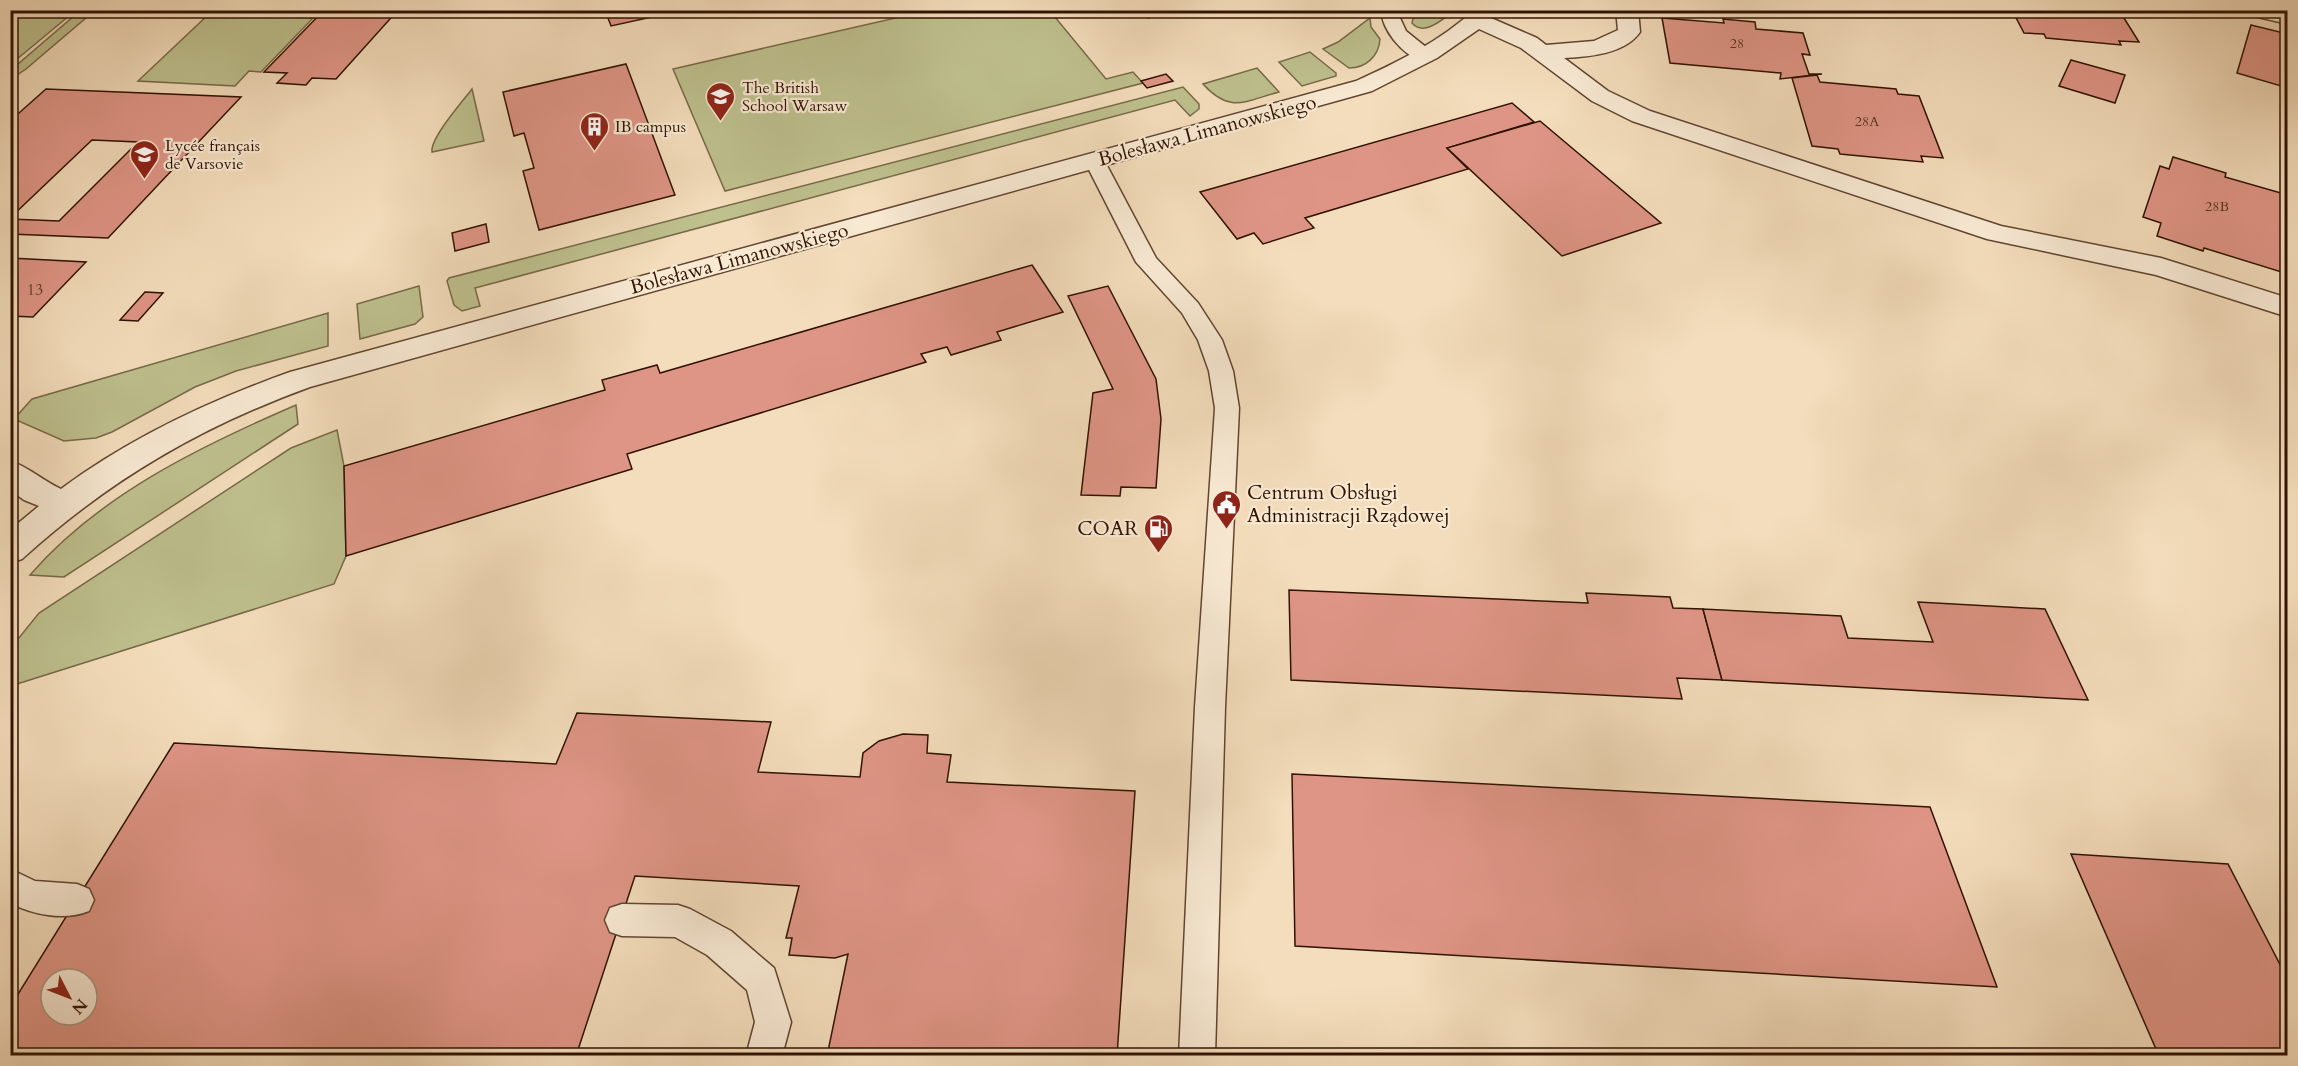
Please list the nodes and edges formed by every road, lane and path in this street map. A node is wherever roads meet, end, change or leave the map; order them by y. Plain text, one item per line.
1 (1398, 10) edge
2 (1628, 10) edge
3 (2257, 10) edge
4 (1483, 15) edge
5 (2288, 18) edge
6 (1542, 52) junction
7 (1425, 56) junction
8 (1094, 160) junction
9 (2288, 308) edge
10 (10, 473) edge
11 (63, 503) junction
12 (10, 550) edge
13 (10, 885) edge
14 (77, 900) dead end
15 (622, 920) dead end
16 (764, 1056) edge
17 (1197, 1056) edge

1 - 7 lane
2 - 6 street
3 - 5 street
4 - 6 street
4 - 7 street, Bolesława Limanowskiego
6 - 9 street
7 - 8 street, Bolesława Limanowskiego
8 - 11 street, Bolesława Limanowskiego
8 - 17 lane
10 - 11 street
11 - 12 street, Bolesława Limanowskiego
13 - 14 lane
15 - 16 lane

